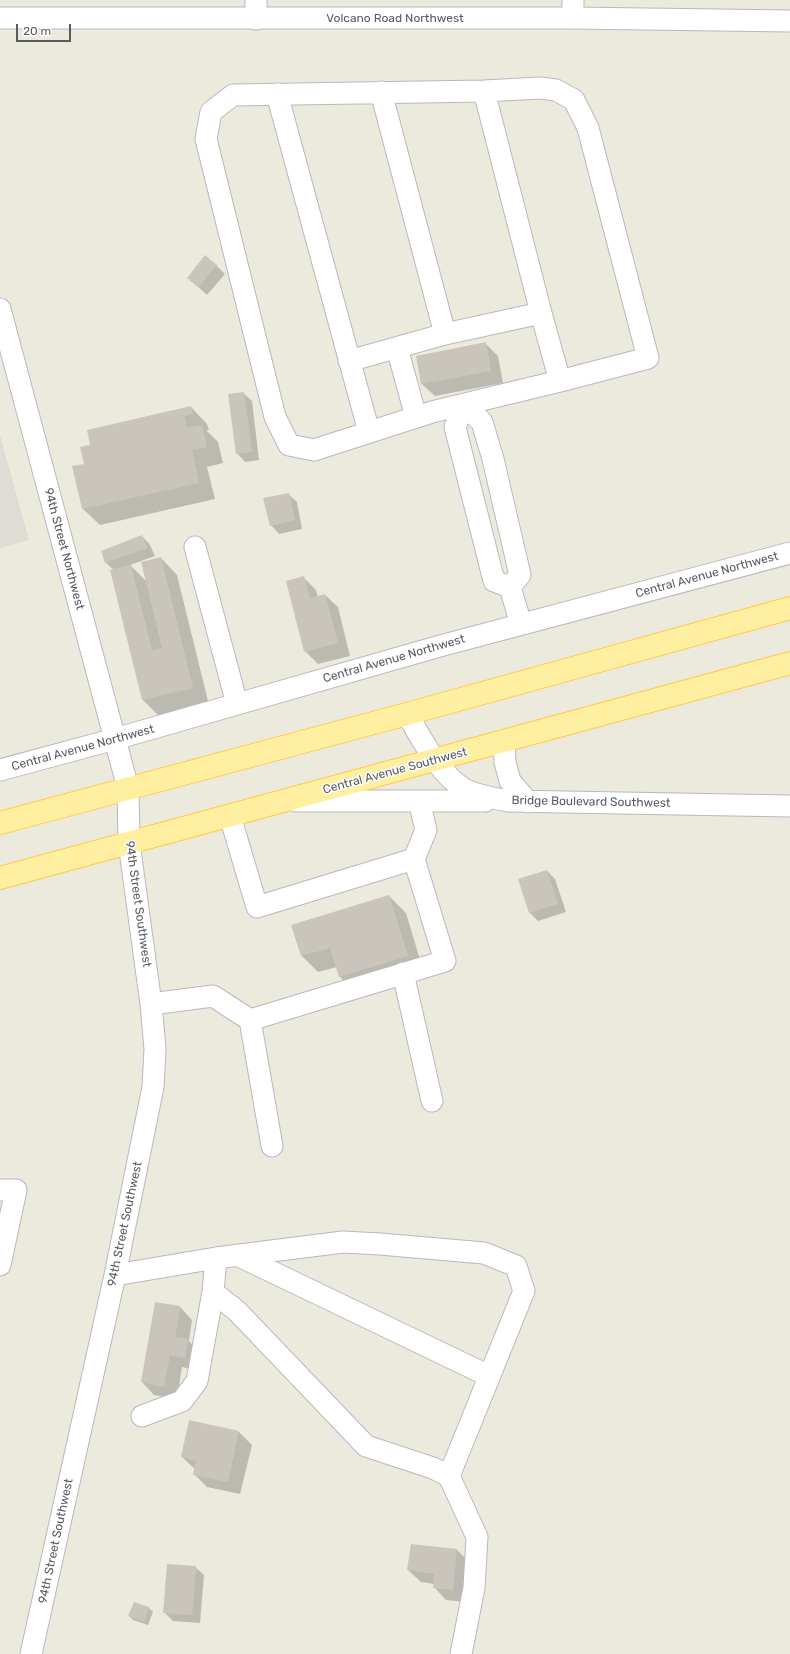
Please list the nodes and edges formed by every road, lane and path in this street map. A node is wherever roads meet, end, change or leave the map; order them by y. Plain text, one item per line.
1 (256, 9) edge
2 (573, 9) edge
3 (0, 18) edge
4 (790, 21) edge
5 (484, 91) junction
6 (381, 92) junction
7 (277, 94) junction
8 (0, 309) edge
9 (541, 313) junction
10 (445, 334) junction
11 (397, 348) junction
12 (349, 361) junction
13 (560, 381) junction
14 (464, 405) junction
15 (416, 417) junction
16 (368, 432) junction
17 (489, 444) junction
18 (461, 450) junction
19 (195, 547) dead end
20 (790, 553) edge
21 (510, 587) junction
22 (790, 608) edge
23 (520, 624) junction
24 (790, 663) edge
25 (237, 704) junction
26 (407, 714) junction
27 (115, 739) junction
28 (504, 741) junction
29 (435, 760) junction
30 (0, 770) edge
31 (128, 788) junction
32 (285, 801) junction
33 (419, 801) junction
34 (508, 801) junction
35 (528, 802) junction
36 (790, 806) edge
37 (230, 816) junction
38 (0, 823) edge
39 (129, 843) junction
40 (414, 859) junction
41 (0, 878) edge
42 (403, 973) junction
43 (151, 1004) junction
44 (250, 1020) junction
45 (432, 1101) dead end
46 (272, 1146) dead end
47 (0, 1190) edge
48 (237, 1255) junction
49 (216, 1258) junction
50 (0, 1265) edge
51 (115, 1275) junction
52 (213, 1292) junction
53 (489, 1376) junction
54 (142, 1416) dead end
55 (449, 1476) junction
56 (31, 1654) edge
57 (461, 1654) edge

1 - 2 street, Volcano Road Northwest
1 - 3 street, Volcano Road Northwest
2 - 4 street, Volcano Road Northwest
5 - 6 street
5 - 9 street
5 - 13 street
6 - 7 street
6 - 10 street
7 - 12 street
7 - 16 street
8 - 27 street, 94th Street Northwest
9 - 10 street
9 - 13 street
10 - 11 street
11 - 12 street
11 - 15 street
12 - 16 street
13 - 14 street
14 - 15 street
14 - 17 street
14 - 18 street
15 - 16 street
17 - 18 street
17 - 21 street
18 - 21 street
19 - 25 street
20 - 23 street, Central Avenue Northwest
21 - 23 street
22 - 26 main road
23 - 25 street, Central Avenue Northwest
24 - 28 main road, Central Avenue Southwest
25 - 27 street, Central Avenue Northwest
26 - 29 street, Bridge Boulevard Southwest
26 - 31 main road
27 - 30 street, Central Avenue Northwest
27 - 31 street, 94th Street Northwest
28 - 29 main road, Central Avenue Southwest
28 - 35 street
29 - 32 main road, Central Avenue Southwest
29 - 34 street, Bridge Boulevard Southwest
31 - 38 main road
31 - 39 street, 94th Street Southwest
32 - 33 street
32 - 37 main road, Central Avenue Southwest
33 - 34 street
33 - 40 street
34 - 35 street, Bridge Boulevard Southwest
35 - 36 street, Bridge Boulevard Southwest
37 - 39 main road, Central Avenue Southwest
37 - 40 street
39 - 41 main road, Central Avenue Southwest
39 - 43 street, 94th Street Southwest
40 - 42 street
42 - 44 street
42 - 45 street
43 - 44 street
43 - 51 street, 94th Street Southwest
44 - 46 street
47 - 50 street
48 - 49 street
48 - 53 street
48 - 53 street
49 - 51 street
49 - 52 street
51 - 56 street, 94th Street Southwest
52 - 54 street
52 - 55 street
53 - 55 street
55 - 57 street

